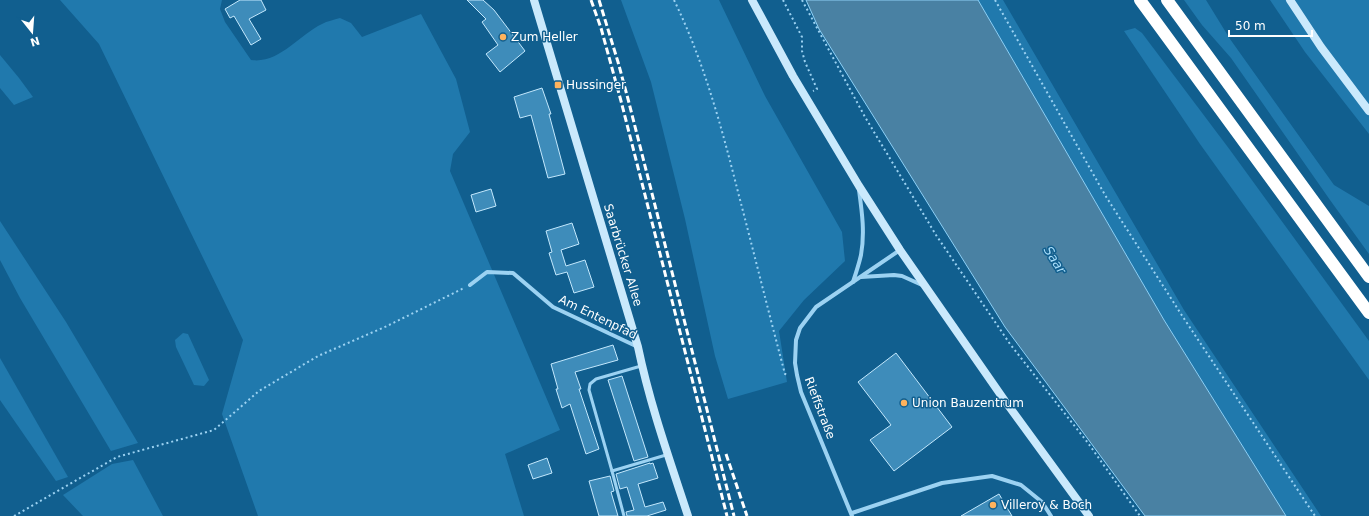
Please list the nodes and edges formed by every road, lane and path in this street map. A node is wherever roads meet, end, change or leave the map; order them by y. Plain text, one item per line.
1 (534, 0) edge
2 (674, 0) edge
3 (752, 0) edge
4 (784, 0) edge
5 (802, 0) edge
6 (995, 0) edge
7 (1140, 0) edge
8 (1167, 0) edge
9 (1290, 0) edge
10 (805, 96) junction
11 (1369, 111) edge
12 (859, 186) junction
13 (900, 250) junction
14 (860, 277) junction
15 (1369, 277) edge
16 (853, 282) junction
17 (470, 285) joint
18 (926, 286) junction
19 (1369, 313) edge
20 (638, 347) junction
21 (642, 366) junction
22 (797, 375) junction
23 (668, 455) junction
24 (612, 471) junction
25 (852, 515) edge
26 (14, 516) edge
27 (624, 516) edge
28 (688, 516) edge
29 (1051, 516) edge
30 (1089, 516) edge
31 (1140, 516) edge
32 (1315, 516) edge

1 - 20 main road, Saarbrücker Allee
2 - 22 path
3 - 10 main road
4 - 10 path
5 - 31 path
6 - 32 path
7 - 19 highway
8 - 15 highway
9 - 11 main road
10 - 12 main road
12 - 13 main road
12 - 16 street
13 - 14 street, Rieffstraße
13 - 18 main road
14 - 16 street, Rieffstraße
14 - 18 street
16 - 22 street, Rieffstraße
17 - 20 street, Am Entenpfad
17 - 26 path
18 - 30 main road
20 - 21 main road, Saarbrücker Allee
21 - 23 main road, Saarbrücker Allee
21 - 24 lane
22 - 25 street, Rieffstraße
23 - 24 lane
23 - 28 main road, Saarbrücker Allee
24 - 27 lane
25 - 29 street, Rieffstraße

